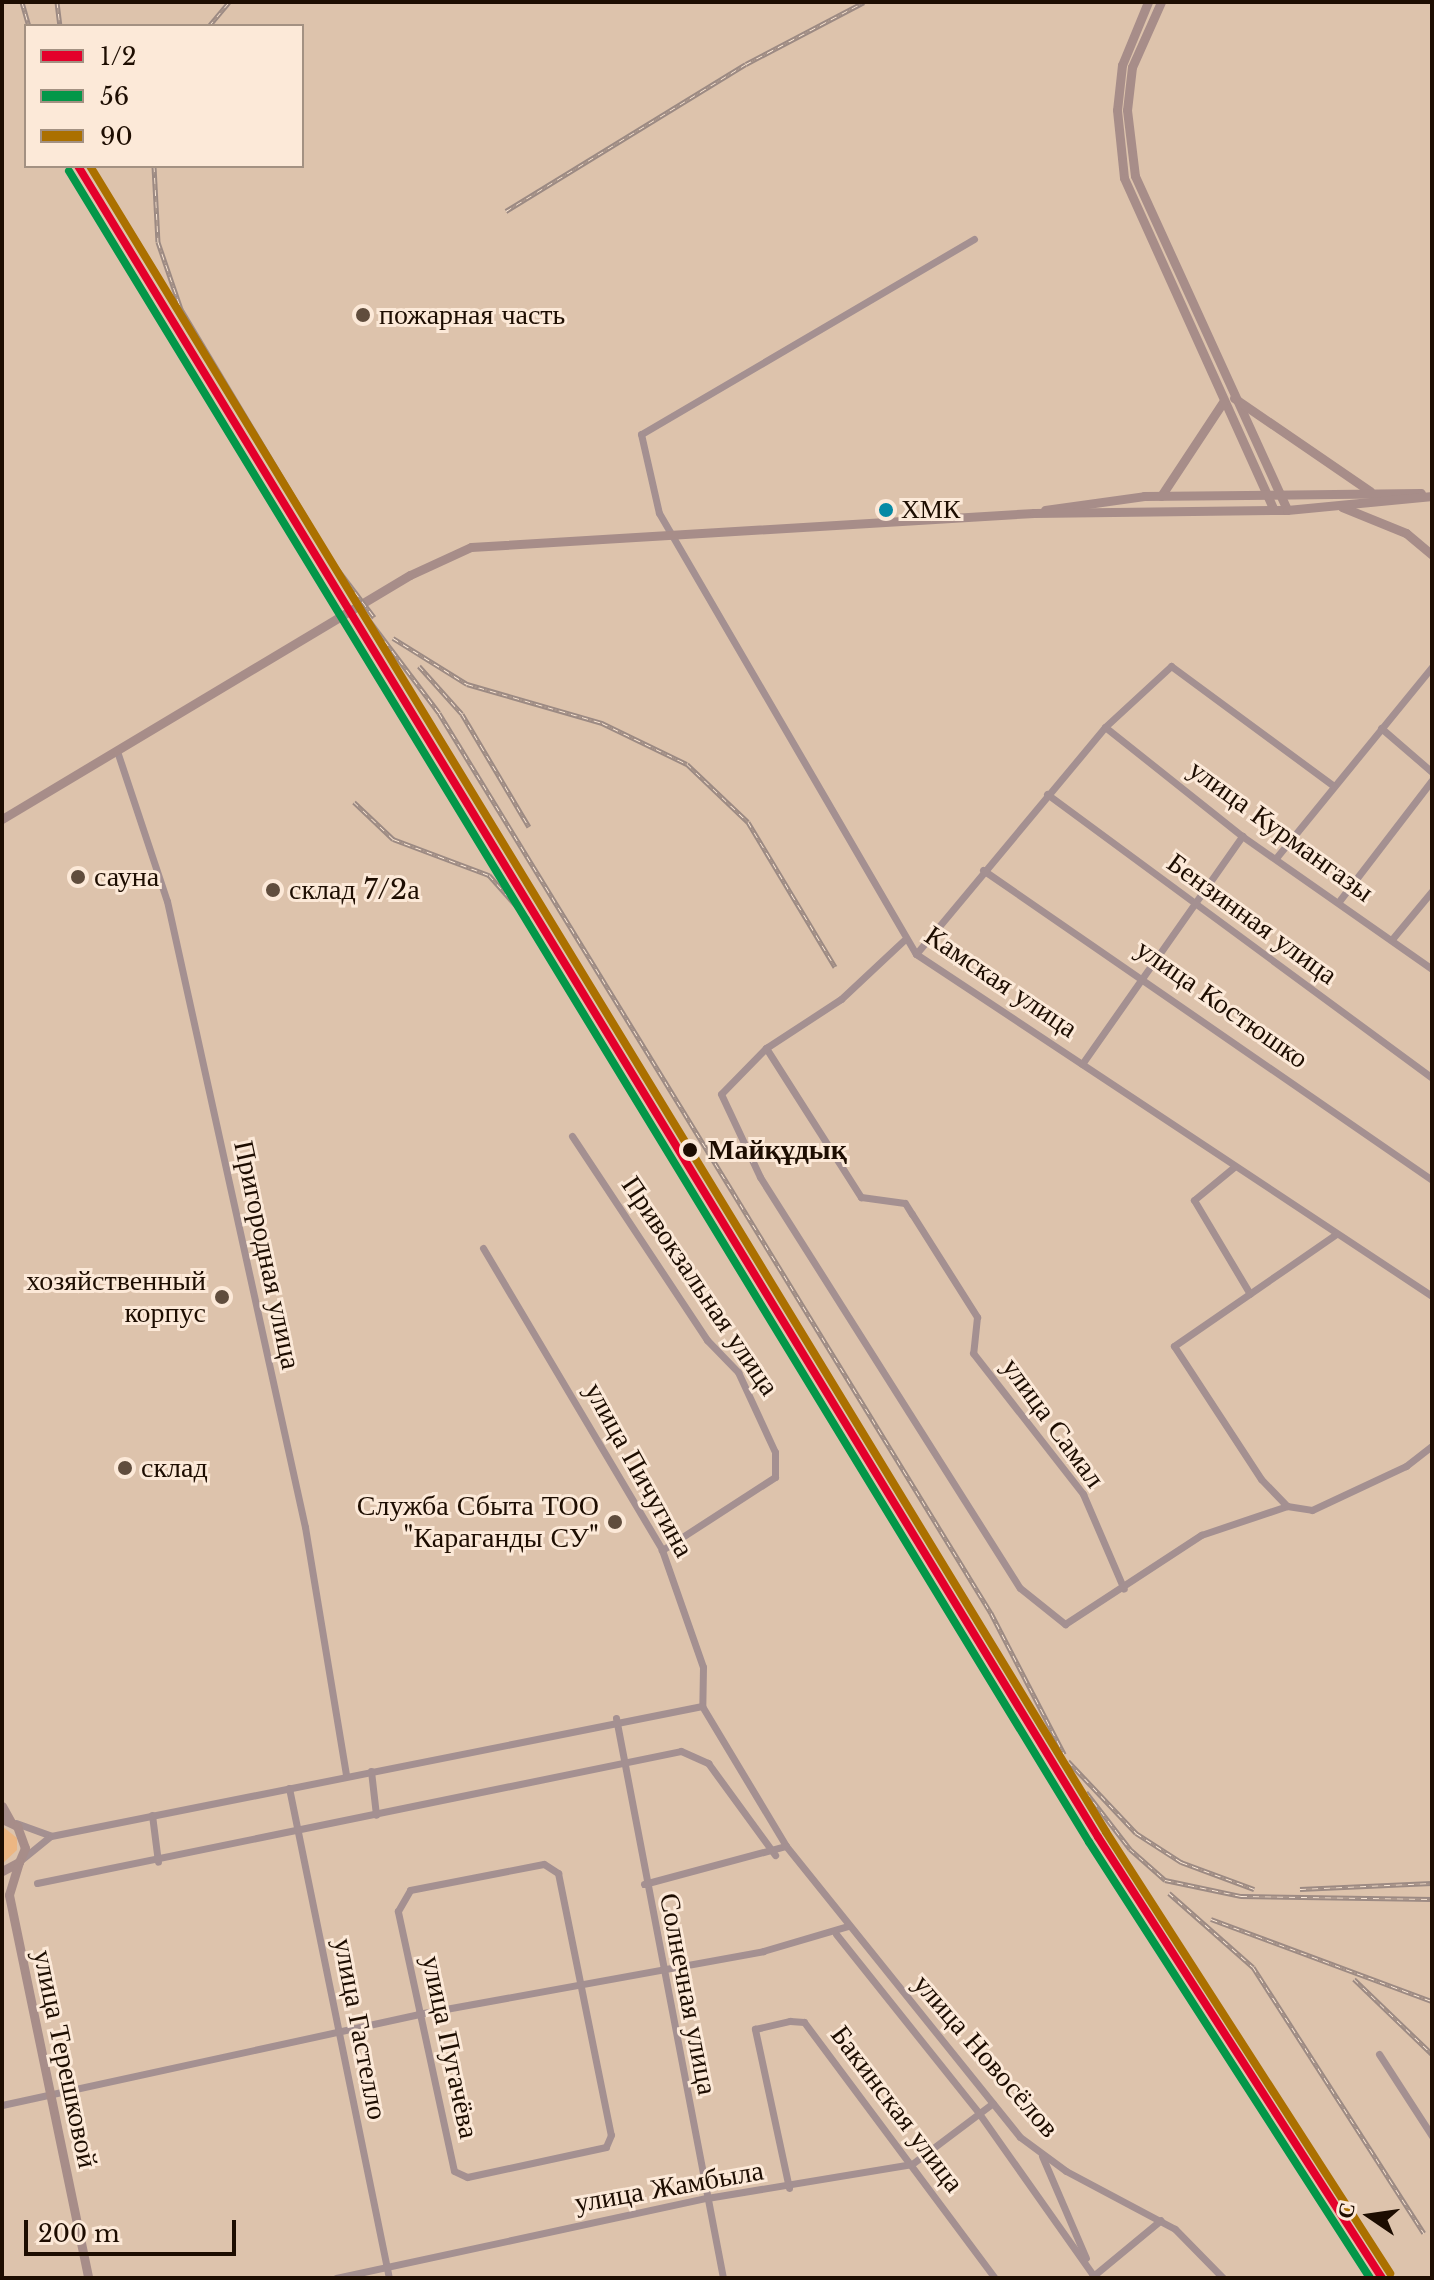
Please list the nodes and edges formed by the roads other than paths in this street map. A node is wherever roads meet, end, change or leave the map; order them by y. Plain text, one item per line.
1 (1148, 2) edge
2 (1161, 2) edge
3 (974, 239) dead end
4 (1234, 398) junction
5 (1223, 402) junction
6 (1370, 491) junction
7 (1269, 493) junction
8 (1282, 493) junction
9 (1432, 495) edge
10 (1161, 496) junction
11 (1339, 506) junction
12 (1274, 510) junction
13 (1287, 510) junction
14 (1034, 513) junction
15 (674, 534) junction
16 (1432, 555) edge
17 (1431, 671) edge
18 (1105, 727) junction
19 (1381, 728) junction
20 (117, 751) junction
21 (1432, 772) edge
22 (1432, 780) edge
23 (1334, 786) junction
24 (1047, 794) junction
25 (2, 819) edge
26 (1242, 836) junction
27 (1276, 858) junction
28 (983, 870) junction
29 (1432, 891) edge
30 (1340, 900) junction
31 (1193, 904) junction
32 (1393, 938) junction
33 (903, 941) junction
34 (916, 954) junction
35 (1432, 969) edge
36 (1144, 975) junction
37 (766, 1048) junction
38 (1082, 1064) junction
39 (1432, 1078) edge
40 (572, 1136) dead end
41 (1234, 1167) junction
42 (1432, 1180) edge
43 (1335, 1235) junction
44 (483, 1248) dead end
45 (1250, 1294) junction
46 (1432, 1296) edge
47 (1432, 1446) edge
48 (1287, 1506) junction
49 (662, 1550) junction
50 (1124, 1589) junction
51 (702, 1706) junction
52 (616, 1718) junction
53 (621, 1766) junction
54 (371, 1771) junction
55 (346, 1776) junction
56 (289, 1788) junction
57 (749, 1790) junction
58 (735, 1798) junction
59 (2, 1806) edge
60 (152, 1815) junction
61 (376, 1815) junction
62 (7, 1820) edge
63 (299, 1830) junction
64 (51, 1836) junction
65 (786, 1846) junction
66 (775, 1855) junction
67 (19, 1862) junction
68 (158, 1862) junction
69 (2, 1871) edge
70 (37, 1883) dead end
71 (644, 1884) junction
72 (6, 1890) edge
73 (848, 1926) junction
74 (836, 1934) junction
75 (661, 1971) junction
76 (582, 1989) junction
77 (418, 2014) junction
78 (337, 2033) junction
79 (1379, 2054) dead end
80 (48, 2097) junction
81 (993, 2103) junction
82 (2, 2105) edge
83 (978, 2112) junction
84 (1432, 2136) edge
85 (1042, 2156) junction
86 (912, 2164) junction
87 (789, 2188) junction
88 (707, 2198) junction
89 (1161, 2220) junction
90 (387, 2266) junction
91 (1093, 2277) edge
92 (88, 2278) edge
93 (336, 2278) edge
94 (389, 2278) edge
95 (723, 2278) edge
96 (995, 2278) edge
97 (1223, 2278) edge

1 - 5 main road
2 - 4 main road
3 - 15 street, Камская улица
4 - 6 main road
4 - 8 main road
5 - 7 main road
5 - 10 main road
6 - 8 main road
6 - 9 main road
7 - 8 main road
7 - 10 main road
7 - 12 main road
8 - 13 main road
9 - 11 main road
10 - 14 main road
11 - 13 main road
11 - 16 main road
12 - 13 main road
12 - 14 main road
14 - 15 main road
15 - 20 main road
15 - 33 street, Камская улица
17 - 19 street
18 - 23 street
18 - 24 street
18 - 26 street, улица Курмангазы
19 - 21 street
19 - 23 street
20 - 25 main road
20 - 55 street, Пригородная улица
22 - 30 street
23 - 27 street
24 - 28 street
24 - 31 street, Бензинная улица
26 - 27 street, улица Курмангазы
26 - 31 street
27 - 30 street, улица Курмангазы
28 - 34 street
28 - 36 street, улица Костюшко
29 - 32 street
30 - 32 street, улица Курмангазы
31 - 36 street
31 - 39 street, Бензинная улица
32 - 35 street, улица Курмангазы
33 - 34 street, Камская улица
33 - 37 street
34 - 38 street, Камская улица
36 - 38 street
36 - 42 street, улица Костюшко
37 - 50 street, улица Самал
37 - 50 street
38 - 41 street, Камская улица
40 - 49 street, Привокзальная улица
41 - 43 street, Камская улица
41 - 45 street
43 - 45 street
43 - 46 street, Камская улица
44 - 49 street, улица Пичугина
45 - 48 street
47 - 48 street
48 - 50 street
49 - 51 street, улица Пичугина
51 - 52 street
51 - 57 street
52 - 53 street, Солнечная улица
52 - 54 street
53 - 58 street
53 - 61 street
53 - 71 street, Солнечная улица
54 - 55 street
54 - 61 street
55 - 56 street
56 - 60 street
56 - 63 street, улица Гастелло
57 - 58 street
57 - 65 street
58 - 66 street
59 - 62 main road, улица Терешковой
60 - 64 street
60 - 68 street
61 - 63 street
62 - 64 street
62 - 67 main road, улица Терешковой
63 - 68 street
63 - 78 street, улица Гастелло
64 - 67 street
65 - 66 street
65 - 73 street
66 - 71 street
67 - 69 main road
67 - 72 main road, улица Терешковой
68 - 70 street
71 - 75 street, Солнечная улица
72 - 80 main road, улица Терешковой
73 - 74 street
73 - 81 street, улица Новосёлов
74 - 75 street
74 - 83 street
75 - 76 street
75 - 88 street, Солнечная улица
76 - 77 street
76 - 77 street, улица Пугачёва
76 - 77 street, улица Пугачёва
77 - 78 street
78 - 80 street
78 - 90 street, улица Гастелло
79 - 84 street
80 - 82 street
80 - 92 main road, улица Терешковой
81 - 83 street, улица Жамбыла
81 - 85 street, улица Новосёлов
83 - 86 street, улица Жамбыла
83 - 91 street
85 - 89 street, улица Новосёлов
85 - 91 street
86 - 87 street, улица Жамбыла
86 - 87 street, Бакинская улица
86 - 96 street, Бакинская улица
87 - 88 street, улица Жамбыла
88 - 90 street, улица Жамбыла
88 - 95 street, Солнечная улица
89 - 91 street
89 - 97 street, улица Новосёлов
90 - 93 street, улица Жамбыла
90 - 94 street, улица Гастелло

